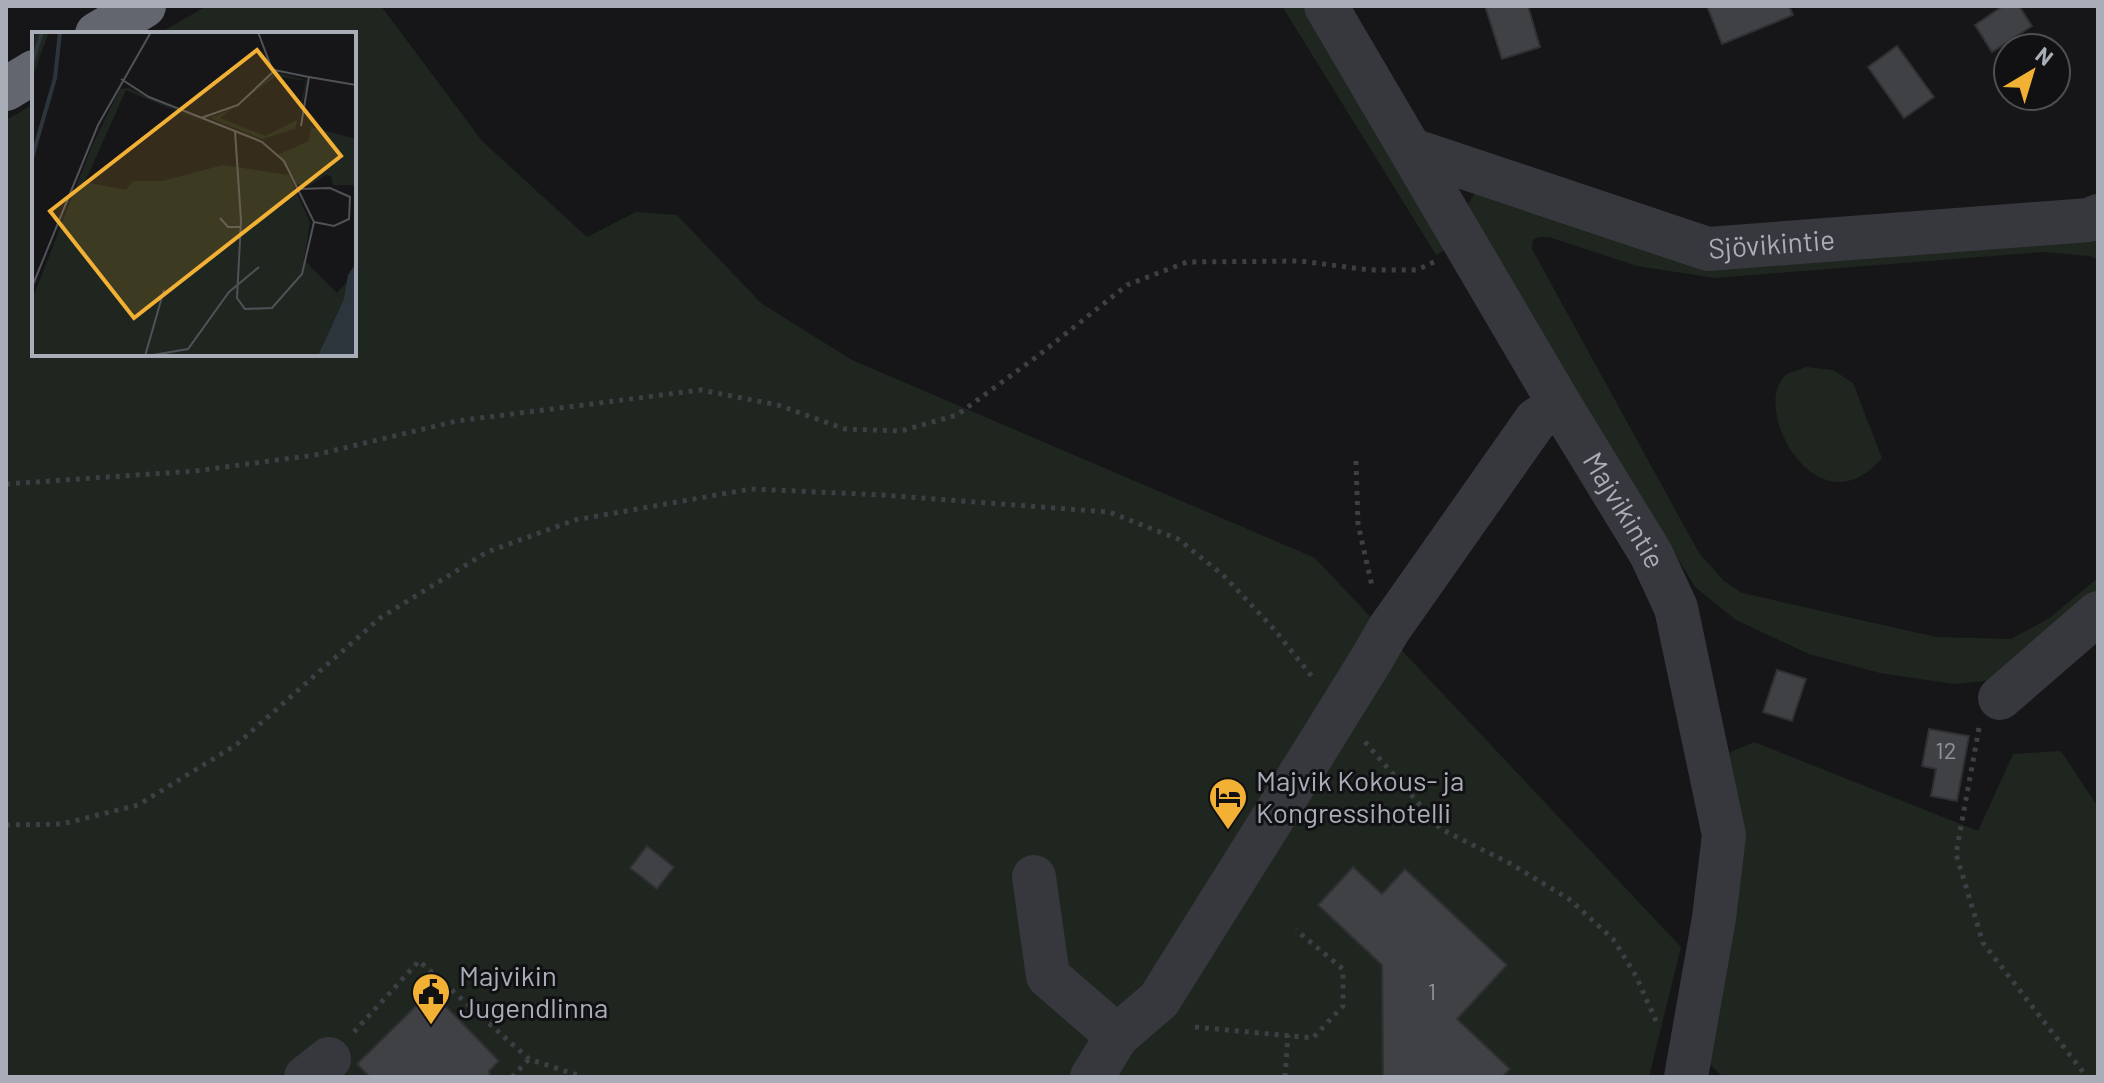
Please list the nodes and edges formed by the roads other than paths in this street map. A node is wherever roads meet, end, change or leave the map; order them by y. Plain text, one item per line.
1 (144, 6) edge
2 (1326, 6) edge
3 (100, 32) edge
4 (32, 73) edge
5 (6, 89) edge
6 (1412, 150) junction
7 (2098, 216) edge
8 (1548, 413) junction
9 (2098, 613) edge
10 (2000, 698) road end
11 (1034, 877) dead end
12 (1117, 1036) junction
13 (1092, 1077) edge
14 (1686, 1077) edge

1 - 3 highway
2 - 6 street, Majvikintie
4 - 5 highway
6 - 7 street, Sjövikintie
6 - 8 street, Majvikintie
8 - 12 street, bridge
8 - 14 street, Majvikintie
9 - 10 street
11 - 12 street
12 - 13 street

